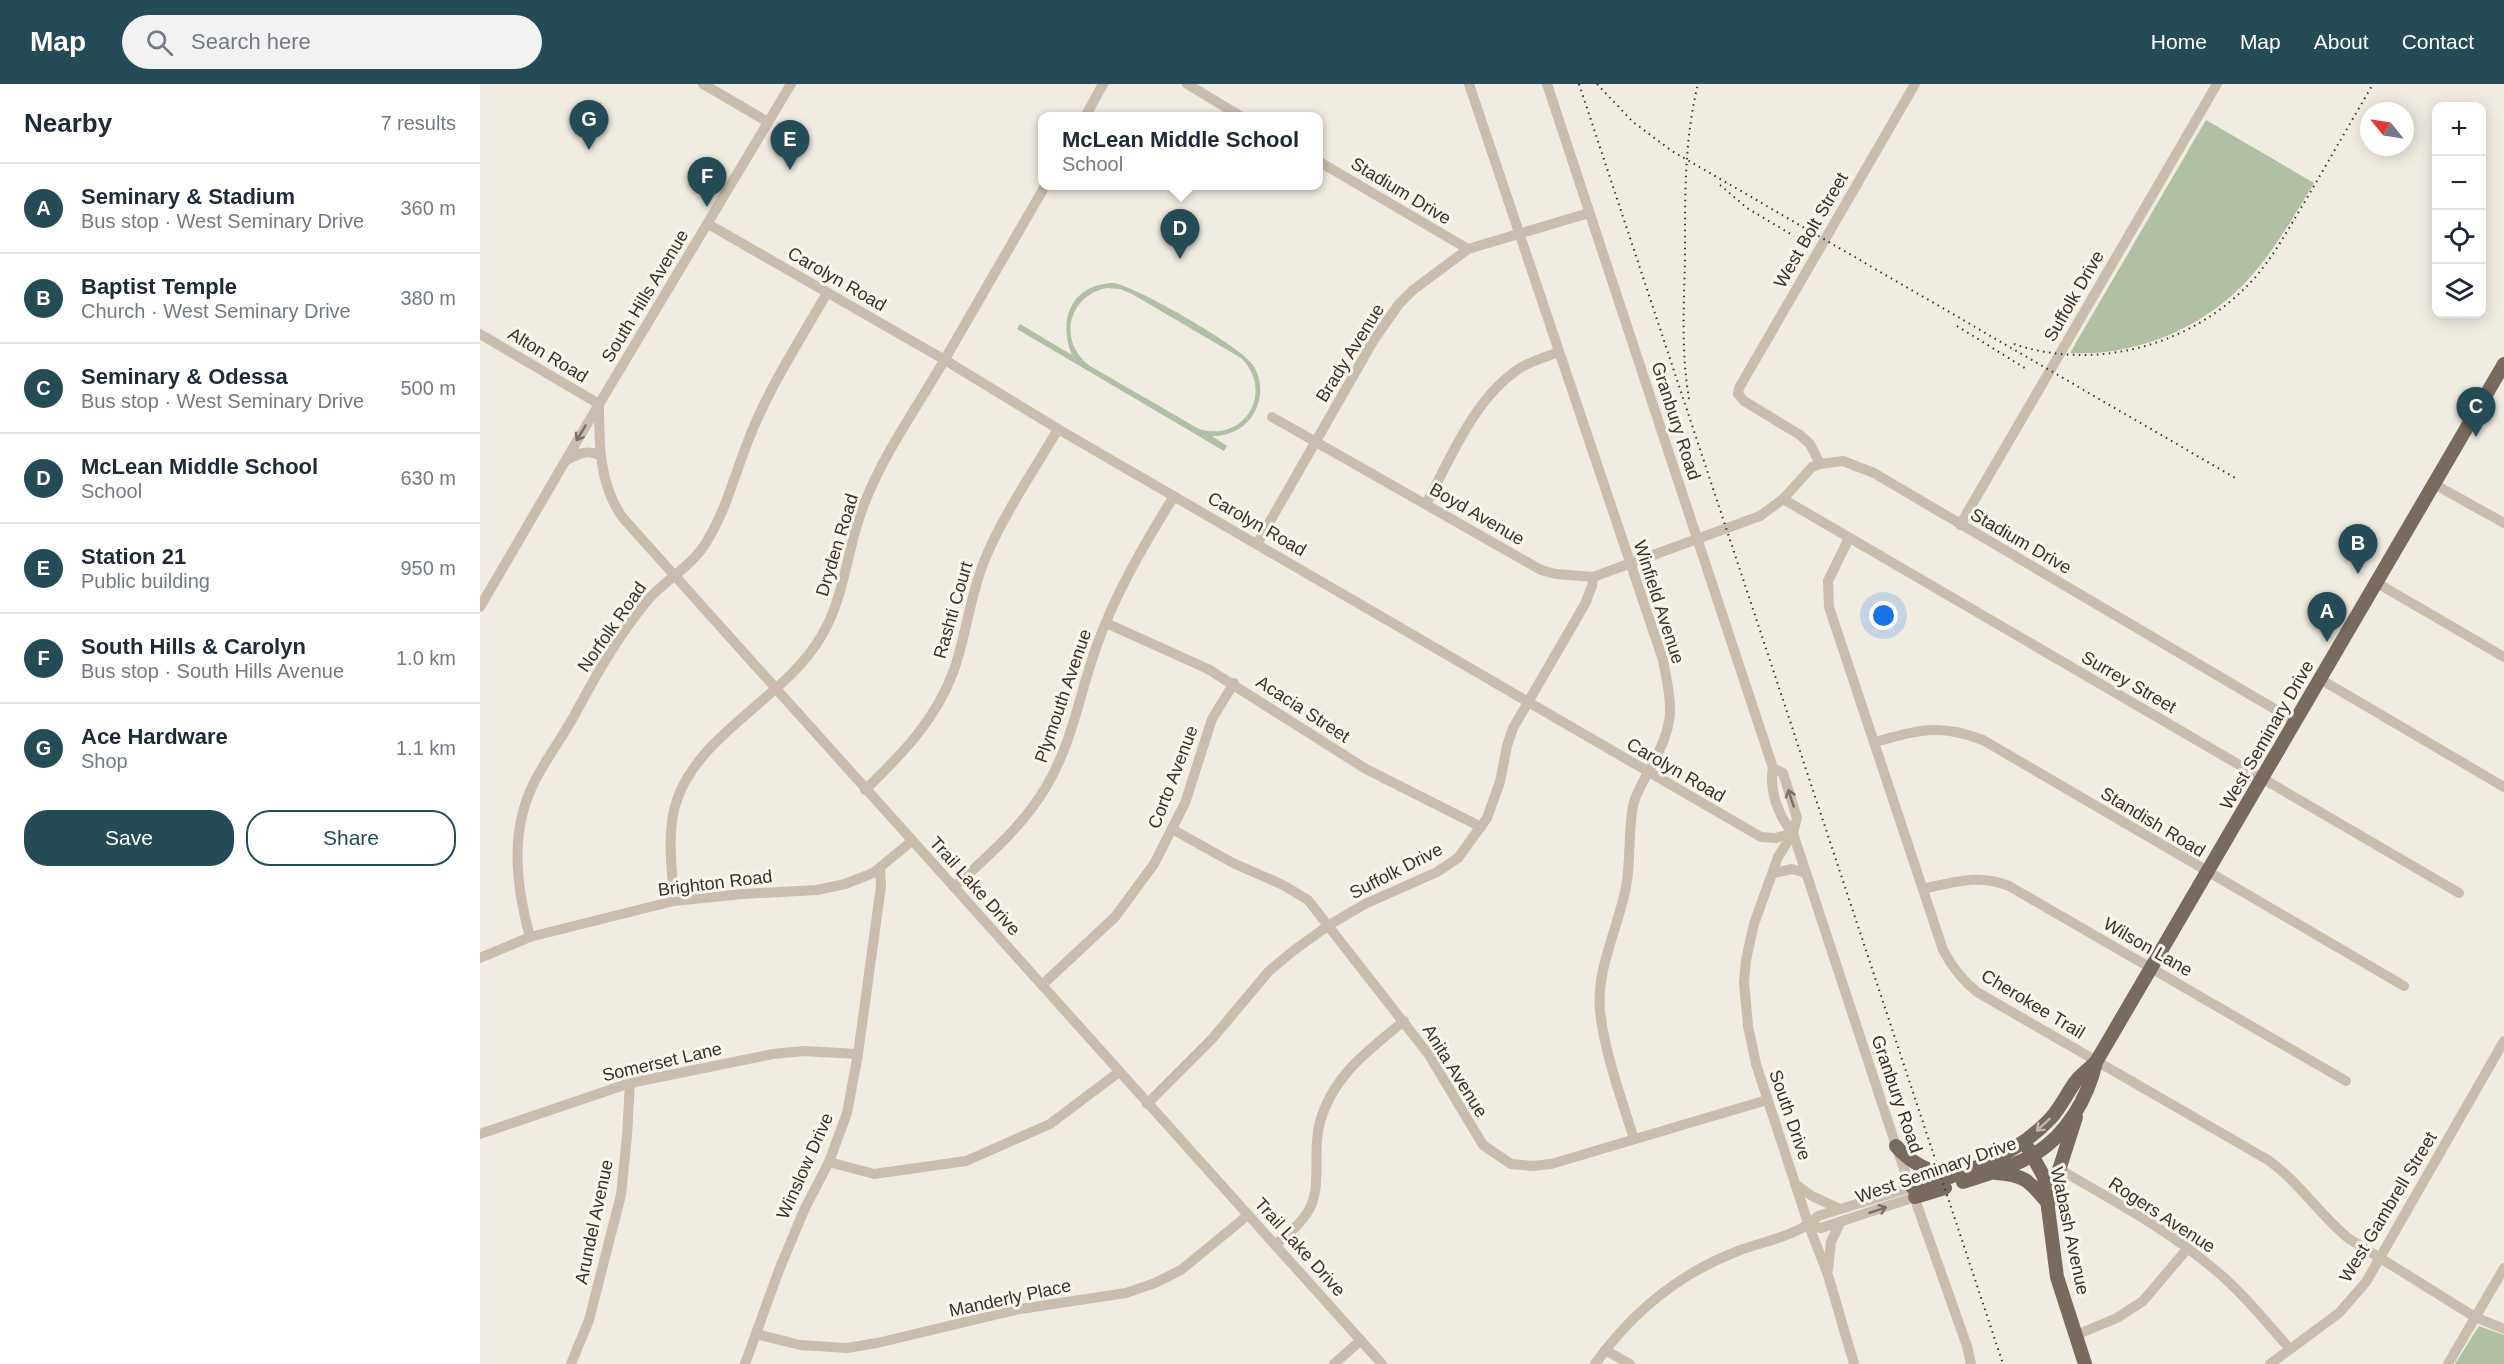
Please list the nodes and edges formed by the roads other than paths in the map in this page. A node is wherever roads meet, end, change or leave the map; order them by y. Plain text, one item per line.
1 (703, 84) edge
2 (791, 84) edge
3 (1103, 84) edge
4 (1187, 84) edge
5 (1469, 84) edge
6 (1547, 84) edge
7 (1915, 84) edge
8 (2217, 84) edge
9 (1088, 112) edge
10 (1234, 112) edge
11 (768, 122) junction
12 (1323, 164) edge
13 (1043, 190) edge
14 (1589, 213) junction
15 (708, 224) junction
16 (1519, 235) junction
17 (1468, 249) junction
18 (828, 293) junction
19 (483, 335) edge
20 (480, 347) edge
21 (1558, 352) junction
22 (945, 360) junction
23 (2504, 364) edge
24 (2499, 384) edge
25 (599, 404) junction
26 (1272, 417) dead end
27 (1058, 429) junction
28 (1315, 442) junction
29 (600, 456) junction
30 (564, 462) junction
31 (1820, 464) junction
32 (2434, 484) junction
33 (1174, 496) junction
34 (1783, 499) junction
35 (1426, 504) junction
36 (2504, 523) edge
37 (1960, 525) junction
38 (1697, 537) junction
39 (1849, 538) junction
40 (1257, 544) junction
41 (1629, 562) junction
42 (674, 577) junction
43 (1593, 578) junction
44 (2377, 582) junction
45 (480, 607) edge
46 (1106, 623) junction
47 (2504, 657) edge
48 (2320, 679) junction
49 (1234, 683) junction
50 (775, 691) junction
51 (1528, 702) junction
52 (2295, 721) junction
53 (1875, 742) junction
54 (1648, 773) junction
55 (2262, 779) junction
56 (2504, 788) edge
57 (865, 790) junction
58 (1481, 827) junction
59 (1172, 829) junction
60 (1793, 833) junction
61 (912, 841) junction
62 (880, 868) junction
63 (1774, 873) junction
64 (1806, 873) junction
65 (2207, 873) junction
66 (954, 887) junction
67 (1923, 889) junction
68 (2459, 893) dead end
69 (674, 901) junction
70 (1329, 925) junction
71 (530, 937) junction
72 (480, 958) edge
73 (2151, 969) junction
74 (1042, 985) junction
75 (2404, 986) dead end
76 (1404, 1021) junction
77 (2504, 1041) edge
78 (858, 1054) junction
79 (2096, 1062) junction
80 (1119, 1071) junction
81 (2346, 1081) dead end
82 (630, 1083) junction
83 (1767, 1100) junction
84 (2081, 1103) junction
85 (1147, 1104) junction
86 (480, 1134) edge
87 (1634, 1139) junction
88 (2024, 1142) junction
89 (1896, 1146) junction
90 (2034, 1155) junction
91 (829, 1162) junction
92 (2059, 1169) junction
93 (1991, 1172) junction
94 (1951, 1178) junction
95 (1796, 1184) junction
96 (1914, 1192) junction
97 (2048, 1203) junction
98 (1840, 1209) junction
99 (1248, 1215) junction
100 (1840, 1222) junction
101 (1809, 1226) junction
102 (1275, 1245) junction
103 (2188, 1248) junction
104 (2380, 1259) junction
105 (2504, 1268) edge
106 (1828, 1275) junction
107 (2475, 1317) junction
108 (2504, 1329) edge
109 (756, 1334) junction
110 (2076, 1335) junction
111 (1361, 1340) junction
112 (2290, 1349) junction
113 (1605, 1350) junction
114 (571, 1364) edge
115 (746, 1364) edge
116 (1334, 1364) edge
117 (1382, 1364) edge
118 (1595, 1364) edge
119 (1630, 1364) edge
120 (1854, 1364) edge
121 (1971, 1364) edge
122 (2085, 1364) edge
123 (2270, 1364) edge
124 (2448, 1364) edge

1 - 11 street
2 - 11 street, South Hills Avenue
3 - 9 street
4 - 10 street
5 - 16 street, Winfield Avenue
6 - 14 street, Granbury Road
7 - 31 street, West Bolt Street
8 - 37 street, Suffolk Drive
11 - 15 street, South Hills Avenue
12 - 17 street, Stadium Drive
13 - 22 street, Dryden Road
14 - 16 street, Brady Avenue
14 - 38 street, Granbury Road
15 - 18 street, Carolyn Road
15 - 25 street, South Hills Avenue
16 - 17 street, Brady Avenue
16 - 21 street, Winfield Avenue
17 - 28 street, Brady Avenue
18 - 22 street, Carolyn Road
18 - 42 street, Norfolk Road
19 - 20 street
19 - 25 street, Alton Road
21 - 35 street
21 - 41 street, Winfield Avenue
22 - 27 street, Carolyn Road
22 - 50 street, Dryden Road
23 - 24 main road, West Seminary Drive
24 - 32 main road, West Seminary Drive
25 - 29 street, Trail Lake Drive
25 -> 30 street, South Hills Avenue
26 - 28 street, Boyd Avenue
27 - 33 street, Carolyn Road
27 - 57 street, Rashti Court
28 - 35 street, Boyd Avenue
28 - 40 street, Brady Avenue
29 - 30 street
29 - 42 street, Trail Lake Drive
30 - 45 street, South Hills Avenue
31 - 34 street
31 - 37 street, Stadium Drive
32 - 36 street
32 - 44 main road, West Seminary Drive
33 - 40 street, Carolyn Road
33 - 46 street, Plymouth Avenue
34 - 38 street
34 - 39 street, Surrey Street
35 - 43 street, Boyd Avenue
37 - 52 street, Stadium Drive
38 - 41 street
38 - 60 street, Granbury Road
39 - 53 street, Cherokee Trail
39 - 55 street, Surrey Street
40 - 51 street, Carolyn Road
41 - 43 street
41 - 54 street, Winfield Avenue
42 - 50 street, Trail Lake Drive
42 - 71 street, Norfolk Road
43 - 51 street, Suffolk Drive
44 - 47 street
44 - 48 main road, West Seminary Drive
46 - 49 street, Acacia Street
46 - 66 street, Plymouth Avenue
48 - 52 main road, West Seminary Drive
48 - 56 street
49 - 58 street, Acacia Street
49 - 59 street, Corto Avenue
50 - 57 street, Trail Lake Drive
50 - 69 street, Dryden Road
51 - 54 street, Carolyn Road
51 - 58 street, Suffolk Drive
52 - 55 main road, West Seminary Drive
53 - 65 street, Standish Road
53 - 67 street, Cherokee Trail
54 - 60 street, Carolyn Road
54 - 87 street, Winfield Avenue
55 - 65 main road, West Seminary Drive
55 - 68 street, Surrey Street
57 - 61 street, Trail Lake Drive
58 - 70 street, Suffolk Drive
59 - 70 street, Anita Avenue
59 - 74 street, Corto Avenue
60 - 63 street, South Drive
60 - 64 street, Granbury Road
61 - 62 street, Brighton Road
61 - 66 street, Trail Lake Drive
62 - 69 street, Brighton Road
62 - 78 street, Winslow Drive
63 - 64 street
63 - 83 street, South Drive
64 - 89 street, Granbury Road
65 - 73 main road, West Seminary Drive
65 - 75 street, Standish Road
66 - 74 street, Trail Lake Drive
67 - 73 street, Wilson Lane
67 - 79 street, Cherokee Trail
69 - 71 street, Brighton Road
70 - 76 street, Anita Avenue
70 - 85 street, Suffolk Drive
71 - 72 street, Brighton Road
73 - 79 main road, West Seminary Drive
73 - 81 street, Wilson Lane
74 - 80 street, Trail Lake Drive
76 - 87 street, Anita Avenue
76 - 102 street
77 - 104 street, West Gambrell Street
78 - 82 street, Somerset Lane
78 - 91 street, Winslow Drive
79 - 84 main road, West Seminary Drive
79 -> 88 main road, West Seminary Drive
79 - 104 street, Cherokee Trail
80 - 85 street, Trail Lake Drive
80 - 91 street
82 - 86 street, Somerset Lane
82 - 114 street, Arundel Avenue
83 - 87 street, Anita Avenue
83 - 95 street, South Drive
84 - 90 main road, West Seminary Drive
84 - 92 main road
85 - 99 street, Trail Lake Drive
88 - 90 main road, Wabash Avenue
88 - 94 main road, West Seminary Drive
89 - 94 main road
89 - 96 street, Granbury Road
90 - 93 main road, West Seminary Drive
90 - 97 main road, Wabash Avenue
91 - 109 street, Winslow Drive
92 - 97 main road
92 - 103 street, Rogers Avenue
93 - 96 main road, West Seminary Drive
93 - 97 main road
94 - 96 main road, West Seminary Drive
95 - 98 street
95 - 101 street, South Drive
96 - 98 street, West Seminary Drive
100 -> 96 street, West Seminary Drive
96 - 121 street, Granbury Road
97 - 110 main road, Wabash Avenue
98 - 101 street, West Seminary Drive
99 - 102 street, Trail Lake Drive
99 - 109 street, Manderly Place
100 - 101 street, West Seminary Drive
100 - 106 street
101 - 106 street, South Drive
101 - 113 street, West Seminary Drive
102 - 111 street, Trail Lake Drive
103 - 110 street
103 - 112 street, Rogers Avenue
104 - 107 street, Cherokee Trail
104 - 112 street, West Gambrell Street
105 - 107 street
106 - 120 street, South Drive
107 - 108 street, Cherokee Trail
107 - 124 street
109 - 115 street, Winslow Drive
110 - 122 main road, Wabash Avenue
111 - 116 street
111 - 117 street, Trail Lake Drive
112 - 123 street, West Gambrell Street
113 - 118 street, West Seminary Drive
113 - 119 street

